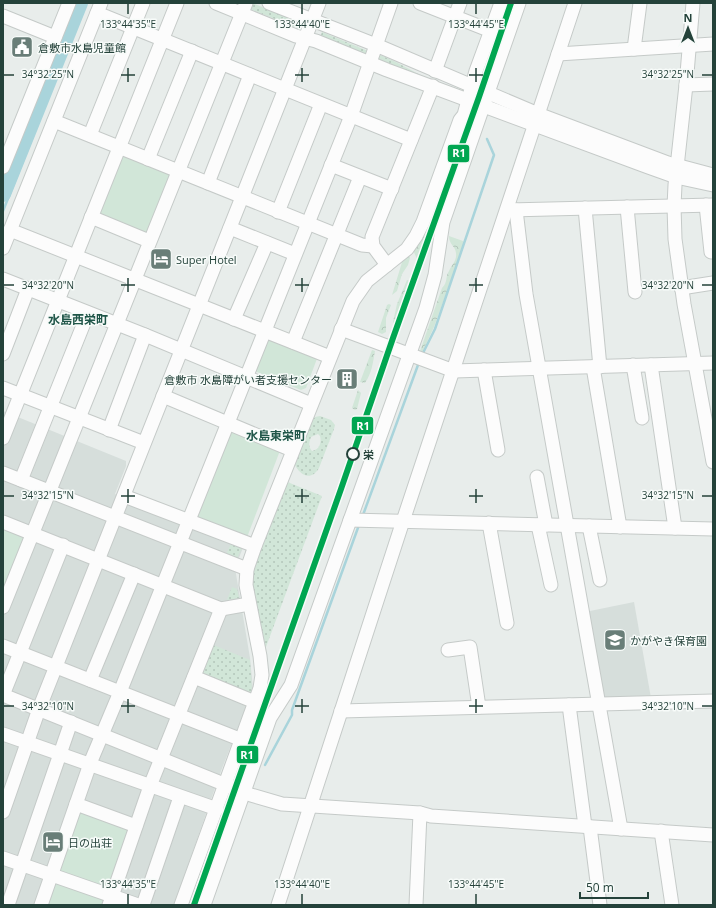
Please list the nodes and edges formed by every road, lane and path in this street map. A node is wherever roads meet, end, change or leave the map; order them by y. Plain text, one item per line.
1 (69, 3) edge
2 (143, 3) edge
3 (177, 3) edge
4 (216, 3) edge
5 (269, 3) edge
6 (319, 3) edge
7 (391, 3) edge
8 (460, 3) edge
9 (501, 3) edge
10 (520, 3) edge
11 (575, 3) edge
12 (640, 3) edge
13 (693, 3) edge
14 (423, 4) edge
15 (99, 8) edge
16 (243, 8) edge
17 (3, 16) edge
18 (455, 17) junction
19 (312, 21) junction
20 (133, 28) junction
21 (491, 31) junction
22 (55, 37) junction
23 (305, 38) junction
24 (162, 40) junction
25 (713, 44) edge
26 (376, 45) junction
27 (689, 46) junction
28 (634, 49) junction
29 (192, 52) junction
30 (558, 54) junction
31 (370, 62) junction
32 (221, 63) junction
33 (436, 72) junction
34 (250, 75) junction
35 (713, 84) edge
36 (686, 85) junction
37 (433, 86) junction
38 (472, 87) junction
39 (285, 89) junction
40 (468, 99) junction
41 (486, 100) junction
42 (321, 104) junction
43 (351, 116) junction
44 (537, 119) junction
45 (54, 121) junction
46 (90, 135) junction
47 (411, 140) junction
48 (120, 147) junction
49 (6, 149) edge
50 (148, 159) junction
51 (331, 165) junction
52 (3, 167) edge
53 (177, 171) junction
54 (677, 172) junction
55 (713, 175) edge
56 (360, 176) junction
57 (208, 183) junction
58 (713, 184) edge
59 (392, 189) junction
60 (242, 197) junction
61 (710, 205) edge
62 (674, 206) junction
63 (627, 207) junction
64 (585, 208) junction
65 (511, 210) junction
66 (278, 212) junction
67 (91, 217) junction
68 (307, 223) junction
69 (230, 228) junction
70 (10, 230) junction
71 (337, 235) junction
72 (149, 241) junction
73 (267, 243) junction
74 (373, 246) junction
75 (3, 248) edge
76 (711, 252) dead end
77 (295, 254) junction
78 (75, 256) junction
79 (387, 265) junction
80 (3, 279) edge
81 (135, 280) junction
82 (713, 283) edge
83 (681, 288) junction
84 (28, 289) junction
85 (636, 292) dead end
86 (58, 301) junction
87 (199, 305) junction
88 (88, 313) junction
89 (234, 319) junction
90 (116, 324) junction
91 (341, 328) junction
92 (264, 331) junction
93 (145, 336) junction
94 (293, 342) junction
95 (182, 350) junction
96 (3, 354) edge
97 (410, 354) junction
98 (330, 357) junction
99 (713, 363) edge
100 (694, 364) junction
101 (651, 365) junction
102 (633, 366) junction
103 (597, 367) junction
104 (540, 368) junction
105 (484, 370) junction
106 (454, 371) junction
107 (246, 377) junction
108 (3, 388) edge
109 (20, 395) junction
110 (163, 396) junction
111 (311, 404) junction
112 (50, 407) junction
113 (79, 418) junction
114 (642, 418) dead end
115 (228, 423) junction
116 (109, 430) junction
117 (3, 438) edge
118 (144, 443) junction
119 (292, 450) junction
120 (498, 450) dead end
121 (713, 462) edge
122 (3, 473) edge
123 (537, 477) dead end
124 (21, 480) junction
125 (49, 491) junction
126 (124, 496) junction
127 (115, 517) junction
128 (350, 520) junction
129 (188, 521) junction
130 (403, 521) junction
131 (3, 522) edge
132 (488, 523) junction
133 (542, 525) junction
134 (566, 525) junction
135 (589, 526) junction
136 (620, 527) junction
137 (675, 528) junction
138 (713, 529) edge
139 (32, 533) junction
140 (180, 542) junction
141 (63, 545) junction
142 (255, 546) junction
143 (99, 559) junction
144 (247, 569) junction
145 (134, 574) junction
146 (600, 580) dead end
147 (551, 585) dead end
148 (163, 586) junction
149 (4, 603) edge
150 (249, 604) junction
151 (221, 609) junction
152 (507, 622) dead end
153 (3, 646) edge
154 (448, 650) dead end
155 (19, 652) junction
156 (56, 667) junction
157 (194, 677) junction
158 (90, 680) junction
159 (120, 692) junction
160 (4, 698) edge
161 (713, 701) edge
162 (255, 702) junction
163 (568, 704) junction
164 (598, 704) junction
165 (479, 707) junction
166 (39, 709) junction
167 (341, 711) junction
168 (179, 715) junction
169 (70, 722) junction
170 (3, 734) edge
171 (102, 734) junction
172 (242, 740) junction
173 (27, 743) junction
174 (59, 755) junction
175 (162, 758) junction
176 (90, 765) junction
177 (226, 784) junction
178 (150, 786) junction
179 (244, 792) junction
180 (180, 797) junction
181 (76, 804) junction
182 (311, 807) junction
183 (217, 809) junction
184 (3, 812) edge
185 (420, 813) junction
186 (136, 826) junction
187 (588, 826) junction
188 (621, 829) junction
189 (661, 831) junction
190 (713, 835) edge
191 (3, 858) edge
192 (21, 864) junction
193 (52, 875) junction
194 (110, 900) edge
195 (8, 905) edge
196 (41, 905) edge
197 (138, 905) edge
198 (143, 905) edge
199 (181, 905) edge
200 (204, 905) edge
201 (278, 905) edge
202 (416, 905) edge
203 (600, 905) edge
204 (672, 905) edge

1 - 22 street
2 - 20 street
3 - 24 street
4 - 16 street
5 - 19 street
6 - 19 street
7 - 26 street
8 - 18 street
9 - 21 street
10 - 41 street
11 - 30 street
12 - 28 street
13 - 27 street
14 - 18 street
15 - 20 street
15 - 45 street
16 - 23 street
16 - 32 street
17 - 22 street
18 - 21 street
18 - 33 street
19 - 23 street
19 - 26 street
20 - 24 street
20 - 46 street
21 - 38 street
22 - 49 street
23 - 31 street
23 - 39 street
24 - 29 street
24 - 48 street
25 - 27 street
26 - 31 street
26 - 33 street
27 - 28 street
27 - 36 street
28 - 30 street
29 - 32 street
29 - 50 street
30 - 44 street
31 - 37 street
31 - 43 street
32 - 34 street
32 - 53 street
33 - 38 street
34 - 39 street
34 - 57 street
35 - 36 street
36 - 54 street
37 - 40 street
37 - 47 street
38 - 40 street
38 - 41 street
39 - 42 street
39 - 60 street
40 - 41 street
40 - 79 street
41 - 44 street
41 - 97 street
42 - 43 street
42 - 66 street
43 - 47 street
43 - 51 street
44 - 54 street
44 - 65 street
45 - 46 street
45 - 70 street
46 - 48 street
47 - 59 street
48 - 50 street
48 - 67 street
49 - 52 street
50 - 53 street
51 - 56 street
51 - 68 street
53 - 57 street
53 - 72 street
54 - 55 street
54 - 58 street
54 - 62 street
56 - 59 street
56 - 71 street
57 - 60 street
59 - 74 street
60 - 66 street
60 - 69 street
61 - 62 street
61 - 76 street
62 - 63 street
62 - 83 street
63 - 64 street
63 - 85 street
64 - 65 street
64 - 103 street
65 - 104 street
65 - 106 street
66 - 68 street
67 - 72 street
67 - 78 street
68 - 71 street
68 - 77 street
69 - 73 street
69 - 87 street
70 - 75 street
70 - 78 street
71 - 74 street
71 - 94 street
72 - 81 street
73 - 77 street
73 - 89 street
74 - 79 street
77 - 92 street
78 - 81 street
78 - 86 street
79 - 91 street
80 - 84 street
81 - 87 street
81 - 90 street
82 - 83 street
83 - 100 street
84 - 86 street
84 - 96 street
86 - 88 street
86 - 109 street
87 - 89 street
87 - 95 street
88 - 90 street
88 - 112 street
89 - 92 street
90 - 93 street
90 - 113 street
91 - 97 street
91 - 98 street
92 - 94 street
92 - 107 street
93 - 95 street
93 - 116 street
94 - 98 street
95 - 107 street
95 - 110 street
97 - 106 street
97 - 128 street
98 - 111 street
99 - 100 street
100 - 101 street
100 - 121 street
101 - 102 street
101 - 137 street
102 - 103 street
102 - 114 street
103 - 104 street
103 - 136 street
104 - 105 street
104 - 134 street
105 - 106 street
105 - 120 street
106 - 130 street
107 - 111 street
107 - 115 street
108 - 109 street
109 - 112 street
109 - 117 street
110 - 115 street
110 - 118 street
111 - 119 street
112 - 113 street
112 - 124 street
113 - 116 street
113 - 125 street
115 - 119 street
115 - 129 street
116 - 118 street
118 - 126 street
119 - 142 street
122 - 124 street
123 - 133 street
124 - 125 street
125 - 127 street
125 - 139 street
126 - 127 street
126 - 129 street
127 - 140 street
127 - 143 street
128 - 130 street
128 - 179 street
129 - 140 street
129 - 142 street
130 - 132 street
130 - 167 street
131 - 139 street
132 - 133 street
132 - 152 street
133 - 134 street
133 - 147 street
134 - 135 street
134 - 164 street
135 - 136 street
135 - 146 street
136 - 137 street
137 - 138 street
139 - 141 street
139 - 149 street
140 - 144 street
140 - 148 street
141 - 143 street
141 - 155 street
142 - 144 street
143 - 145 street
143 - 156 street
144 - 150 street
145 - 148 street
145 - 158 street
148 - 151 street
148 - 159 street
150 - 151 street
150 - 162 street
151 - 157 street
153 - 155 street
154 - 165 street
155 - 156 street
155 - 160 street
156 - 158 street
156 - 166 street
157 - 162 street
157 - 168 street
158 - 159 street
159 - 168 street
159 - 171 street
160 - 166 street
161 - 164 street
162 - 172 street
163 - 164 street
163 - 165 street
163 - 187 street
164 - 188 street
165 - 167 street
166 - 169 street
166 - 173 street
167 - 182 street
168 - 172 street
168 - 175 street
169 - 171 street
169 - 174 street
170 - 173 street
171 - 175 street
171 - 176 street
172 - 177 street
173 - 174 street
173 - 184 street
174 - 176 street
174 - 192 street
175 - 177 street
175 - 178 street
176 - 178 street
176 - 181 street
177 - 179 street
177 - 183 street
178 - 180 street
178 - 186 street
179 - 182 street
179 - 200 street
180 - 183 street
180 - 198 street
181 - 186 street
181 - 193 street
182 - 185 street
182 - 201 street
183 - 199 street
185 - 187 street
185 - 202 street
186 - 194 street
187 - 188 street
187 - 203 street
188 - 189 street
189 - 190 street
189 - 204 street
191 - 192 street
192 - 193 street
192 - 195 street
193 - 194 street
193 - 196 street
194 - 197 street

